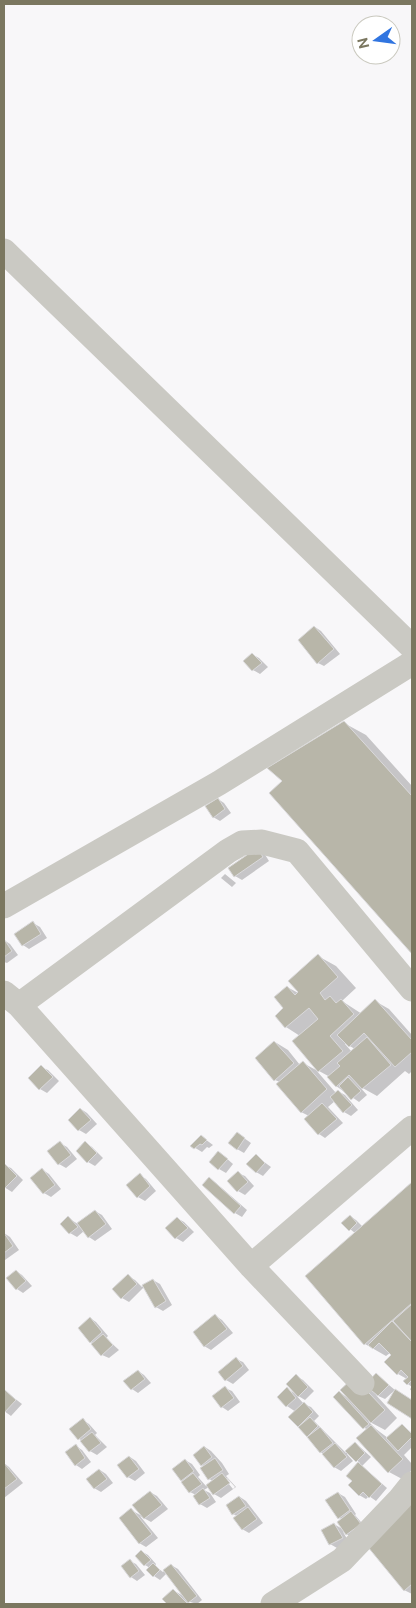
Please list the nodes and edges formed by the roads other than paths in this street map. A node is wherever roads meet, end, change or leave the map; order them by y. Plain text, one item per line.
1 (4, 251) edge
2 (412, 647) edge
3 (412, 663) edge
4 (4, 906) edge
5 (412, 989) edge
6 (11, 999) edge
7 (412, 1128) edge
8 (251, 1266) junction
9 (362, 1383) dead end
10 (412, 1484) edge
11 (273, 1604) edge

1 - 2 street
3 - 4 street
5 - 6 street
6 - 8 street
7 - 8 street
8 - 9 street
10 - 11 street

